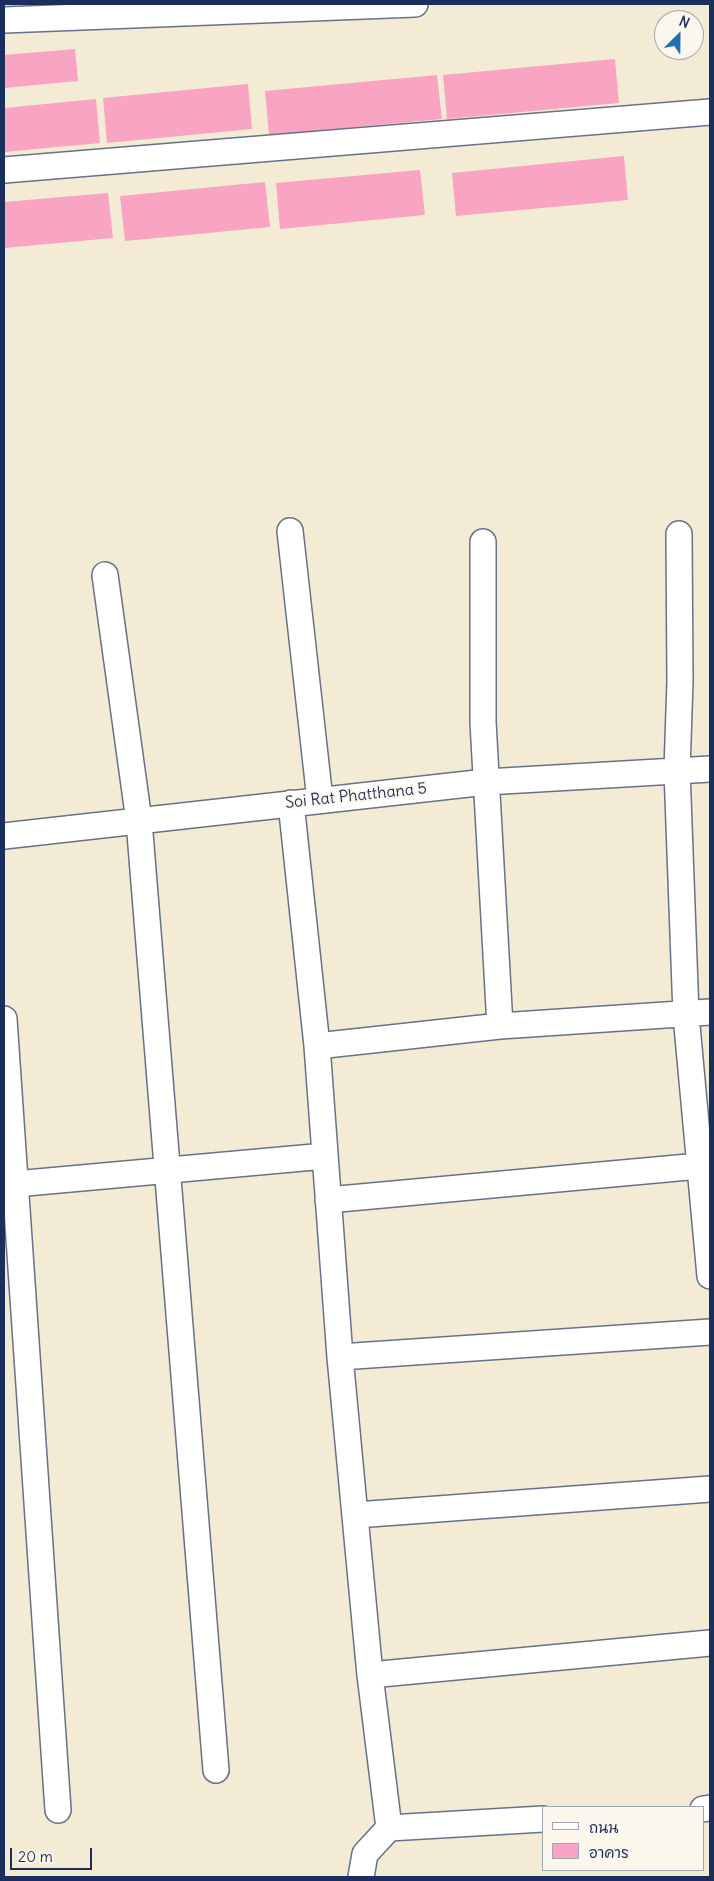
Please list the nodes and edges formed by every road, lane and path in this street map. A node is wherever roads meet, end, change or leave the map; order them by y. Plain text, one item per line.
1 (415, 4) edge
2 (4, 20) edge
3 (710, 112) edge
4 (4, 170) edge
5 (290, 531) dead end
6 (679, 534) dead end
7 (483, 542) dead end
8 (105, 575) dead end
9 (710, 769) edge
10 (677, 770) junction
11 (486, 782) junction
12 (320, 800) junction
13 (291, 803) junction
14 (139, 821) junction
15 (4, 836) edge
16 (710, 1012) edge
17 (686, 1015) junction
18 (4, 1018) edge
19 (500, 1026) junction
20 (317, 1046) junction
21 (325, 1156) junction
22 (706, 1165) edge
23 (168, 1170) junction
24 (10, 1184) edge
25 (328, 1200) junction
26 (710, 1276) edge
27 (710, 1332) edge
28 (340, 1357) junction
29 (710, 1490) edge
30 (356, 1515) junction
31 (710, 1643) edge
32 (370, 1674) junction
33 (216, 1770) dead end
34 (58, 1810) dead end
35 (542, 1819) edge
36 (389, 1828) junction
37 (361, 1877) edge

1 - 2 street
3 - 4 street
5 - 12 street
6 - 10 street
7 - 11 street
8 - 14 street
9 - 10 street, Soi Rat Phatthana 5
10 - 11 street, Soi Rat Phatthana 5
10 - 17 street
11 - 12 street, Soi Rat Phatthana 5
11 - 19 street
12 - 13 street, Soi Rat Phatthana 5
13 - 14 street, Soi Rat Phatthana 5
13 - 20 street
14 - 15 street, Soi Rat Phatthana 5
14 - 23 street
16 - 17 street
17 - 19 street
17 - 22 street
18 - 24 street
19 - 20 street
20 - 21 street
21 - 23 street
21 - 25 street
22 - 25 street
22 - 26 street
23 - 24 street
23 - 33 street
24 - 34 street
25 - 28 street
27 - 28 street
28 - 30 street
29 - 30 street
30 - 32 street
31 - 32 street
32 - 36 street
35 - 36 street
36 - 37 street

